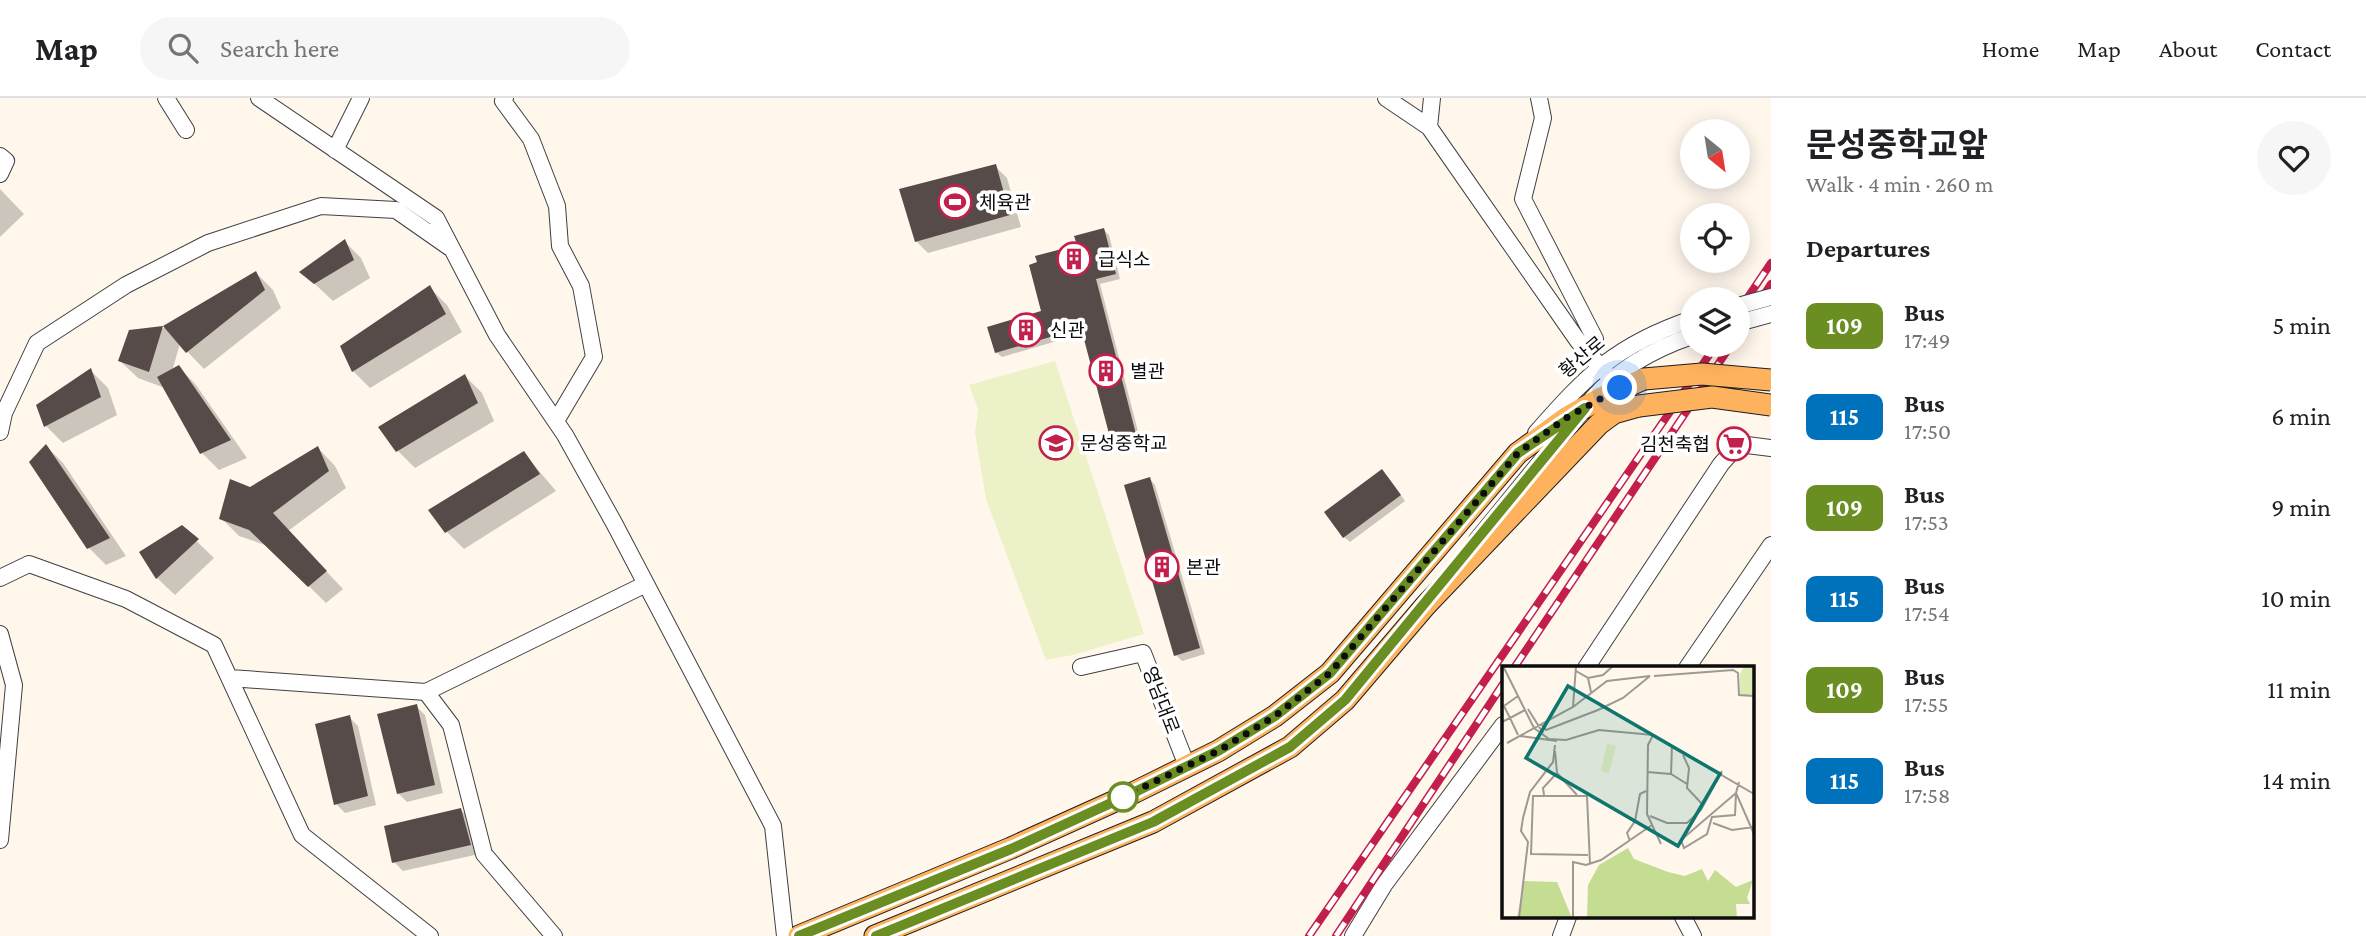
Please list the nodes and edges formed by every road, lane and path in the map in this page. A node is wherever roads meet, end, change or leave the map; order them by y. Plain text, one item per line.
1 (166, 98) edge
2 (259, 98) edge
3 (361, 98) edge
4 (505, 98) edge
5 (1386, 98) edge
6 (1432, 98) edge
7 (1539, 98) edge
8 (1429, 127) junction
9 (186, 130) dead end
10 (335, 150) junction
11 (0, 156) edge
12 (0, 174) edge
13 (452, 249) junction
14 (1771, 297) edge
15 (1750, 303) edge
16 (1771, 314) edge
17 (1750, 320) edge
18 (1680, 323) edge
19 (1680, 341) edge
20 (1594, 360) junction
21 (1611, 379) junction
22 (1771, 380) edge
23 (1771, 405) edge
24 (1585, 408) junction
25 (555, 421) junction
26 (0, 432) edge
27 (1771, 448) edge
28 (1518, 453) junction
29 (1771, 545) edge
30 (0, 578) edge
31 (646, 584) junction
32 (1426, 605) junction
33 (0, 634) edge
34 (1587, 666) edge
35 (1688, 666) edge
36 (1081, 667) dead end
37 (230, 678) junction
38 (426, 692) junction
39 (1502, 726) edge
40 (1187, 766) junction
41 (0, 840) edge
42 (1568, 918) edge
43 (1684, 918) edge
44 (430, 936) edge
45 (554, 936) edge
46 (785, 936) edge
47 (799, 936) edge
48 (876, 936) edge
49 (1353, 936) edge
50 (1561, 936) edge
51 (1693, 936) edge

1 - 9 street
2 - 10 street
3 - 10 street
4 - 25 street
5 - 8 street
6 - 8 street
7 - 20 street
8 - 20 street
10 - 13 street
11 - 12 street
13 - 25 street
13 - 26 street
14 - 15 street, bridge
16 - 17 street, bridge
18 - 20 street, 황산로
19 - 21 street, 황산로
20 - 21 street
20 - 28 street, 황산로
21 - 24 street, 황산로
22 - 24 main road, bridge
23 - 32 main road, bridge
24 - 28 main road
24 - 32 street
25 - 31 street
27 - 34 street
28 - 40 main road
29 - 35 street
30 - 37 street
31 - 38 street
31 - 46 street
32 - 48 main road
33 - 41 street
36 - 40 street, 영남대로
37 - 38 street
37 - 44 street
38 - 45 street
39 - 49 street
40 - 47 main road
42 - 50 street
43 - 51 street

